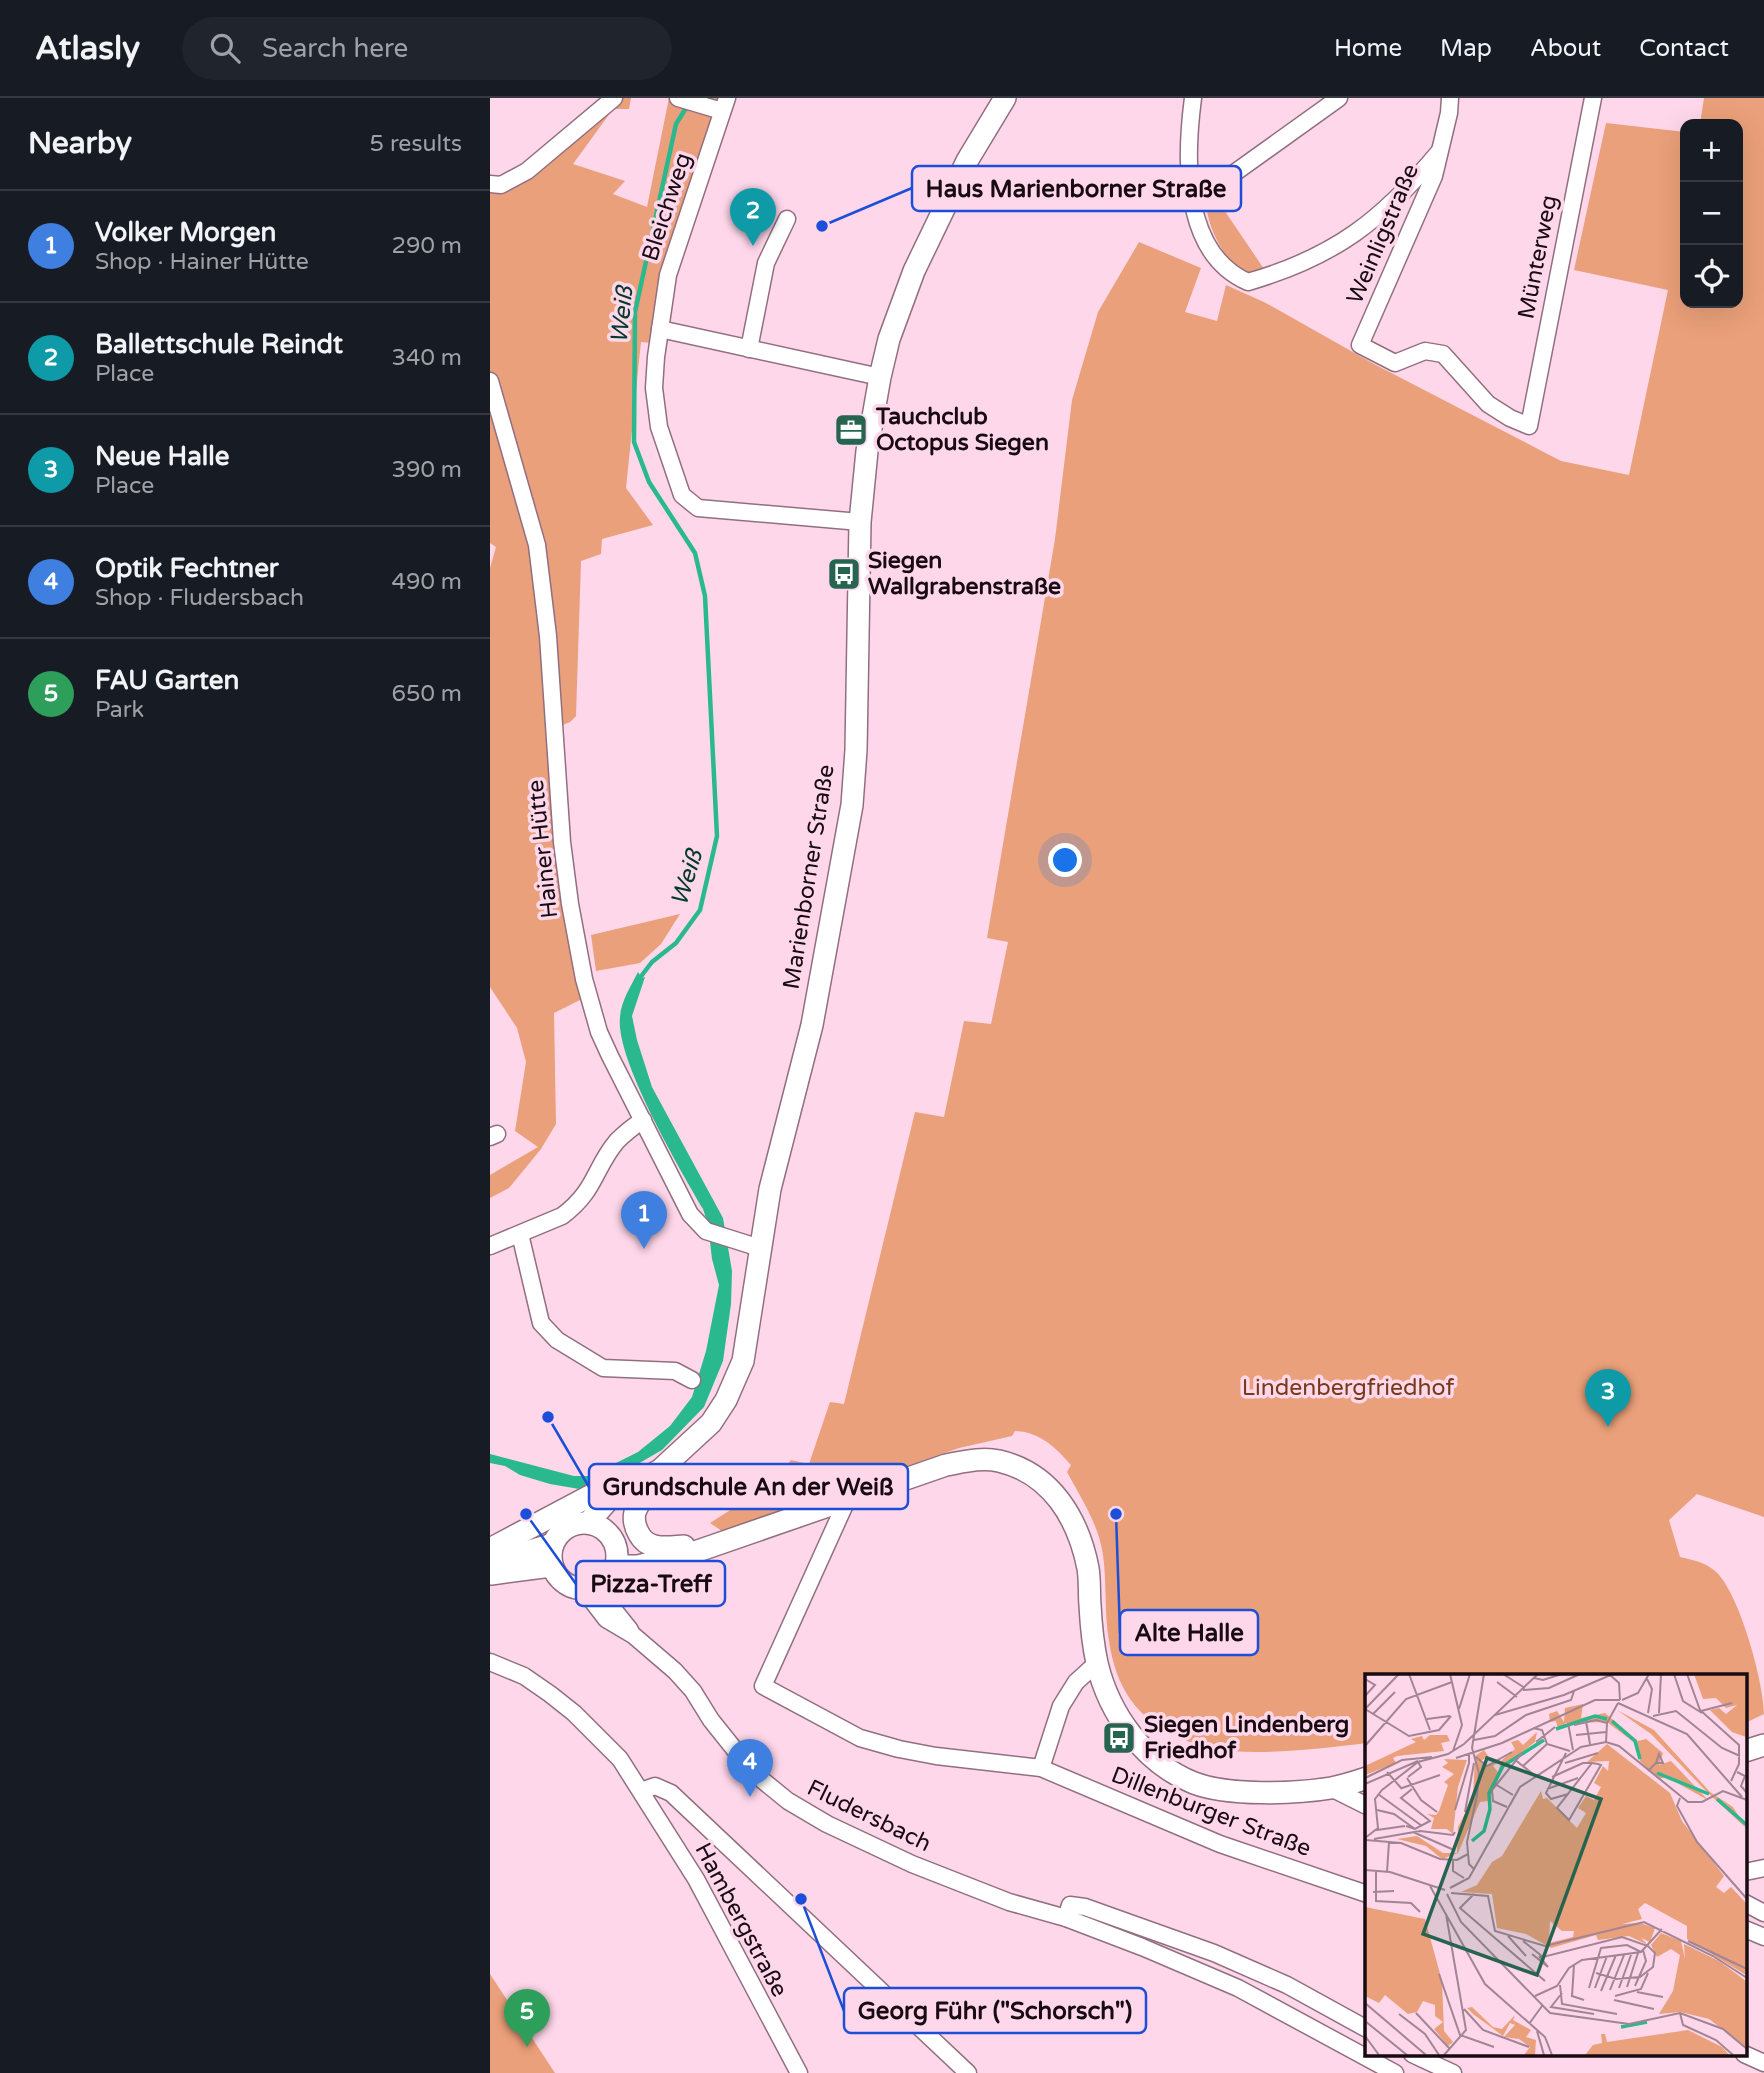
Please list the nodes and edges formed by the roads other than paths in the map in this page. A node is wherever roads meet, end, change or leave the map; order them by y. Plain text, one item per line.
1 (614, 98) edge
2 (678, 98) edge
3 (1005, 98) edge
4 (1193, 98) edge
5 (1339, 98) edge
6 (1450, 98) edge
7 (1593, 98) edge
8 (725, 105) edge
9 (1441, 149) junction
10 (490, 184) edge
11 (1193, 200) junction
12 (787, 219) dead end
13 (660, 329) junction
14 (1360, 345) joint
15 (749, 349) junction
16 (880, 377) junction
17 (490, 381) edge
18 (860, 522) junction
19 (643, 1120) junction
20 (520, 1234) junction
21 (490, 1246) edge
22 (760, 1248) junction
23 (692, 1380) dead end
24 (657, 1471) junction
25 (847, 1500) junction
26 (553, 1544) junction
27 (721, 1544) junction
28 (490, 1549) edge
29 (602, 1556) junction
30 (490, 1563) edge
31 (555, 1572) junction
32 (490, 1574) edge
33 (490, 1662) edge
34 (1097, 1663) junction
35 (1764, 1745) edge
36 (1746, 1751) edge
37 (1041, 1768) junction
38 (1365, 1779) edge
39 (1331, 1788) junction
40 (641, 1791) junction
41 (1365, 1805) edge
42 (1764, 1868) edge
43 (1746, 1872) edge
44 (1365, 1893) edge
45 (1746, 1904) edge
46 (1064, 1907) junction
47 (1764, 1913) edge
48 (1746, 1929) edge
49 (1764, 1937) edge
50 (1365, 2028) edge
51 (1746, 2055) edge
52 (1416, 2056) edge
53 (1764, 2063) edge
54 (799, 2073) edge
55 (968, 2073) edge
56 (1395, 2073) edge
57 (1453, 2073) edge

1 - 10 street
2 - 8 street
3 - 16 main road, Marienborner Straße
4 - 11 street
5 - 11 street
6 - 9 street, Weinligstraße
7 - 14 street, Münterweg
8 - 13 street, Bleichweg
9 - 11 street
9 - 14 street, Weinligstraße
12 - 15 street
13 - 15 street
13 - 18 street, Bleichweg
15 - 16 street
16 - 18 main road, Marienborner Straße
17 - 19 street, Hainer Hütte
18 - 22 main road, Marienborner Straße
19 - 20 street
19 - 22 street, Hainer Hütte
20 - 21 street
20 - 23 street
22 - 24 main road, Marienborner Straße
24 - 27 main road
24 - 28 main road
24 - 29 main road, Marienborner Straße
25 - 27 main road
25 - 34 main road
25 - 37 street, Dillenburger Straße
26 - 29 main road
26 - 30 main road
26 - 31 main road
27 - 29 main road
29 - 31 main road
29 - 46 street, Fludersbach
31 - 32 main road
33 - 40 street, Hambergstraße
34 - 37 street
34 - 39 main road
35 - 36 main road
37 - 44 street, Dillenburger Straße
38 - 39 main road
39 - 41 street
40 - 54 street, Hambergstraße
40 - 55 street
42 - 43 street
45 - 47 street
46 - 50 street, Fludersbach
46 - 56 street, Fludersbach
48 - 49 street
51 - 53 street
52 - 57 street

